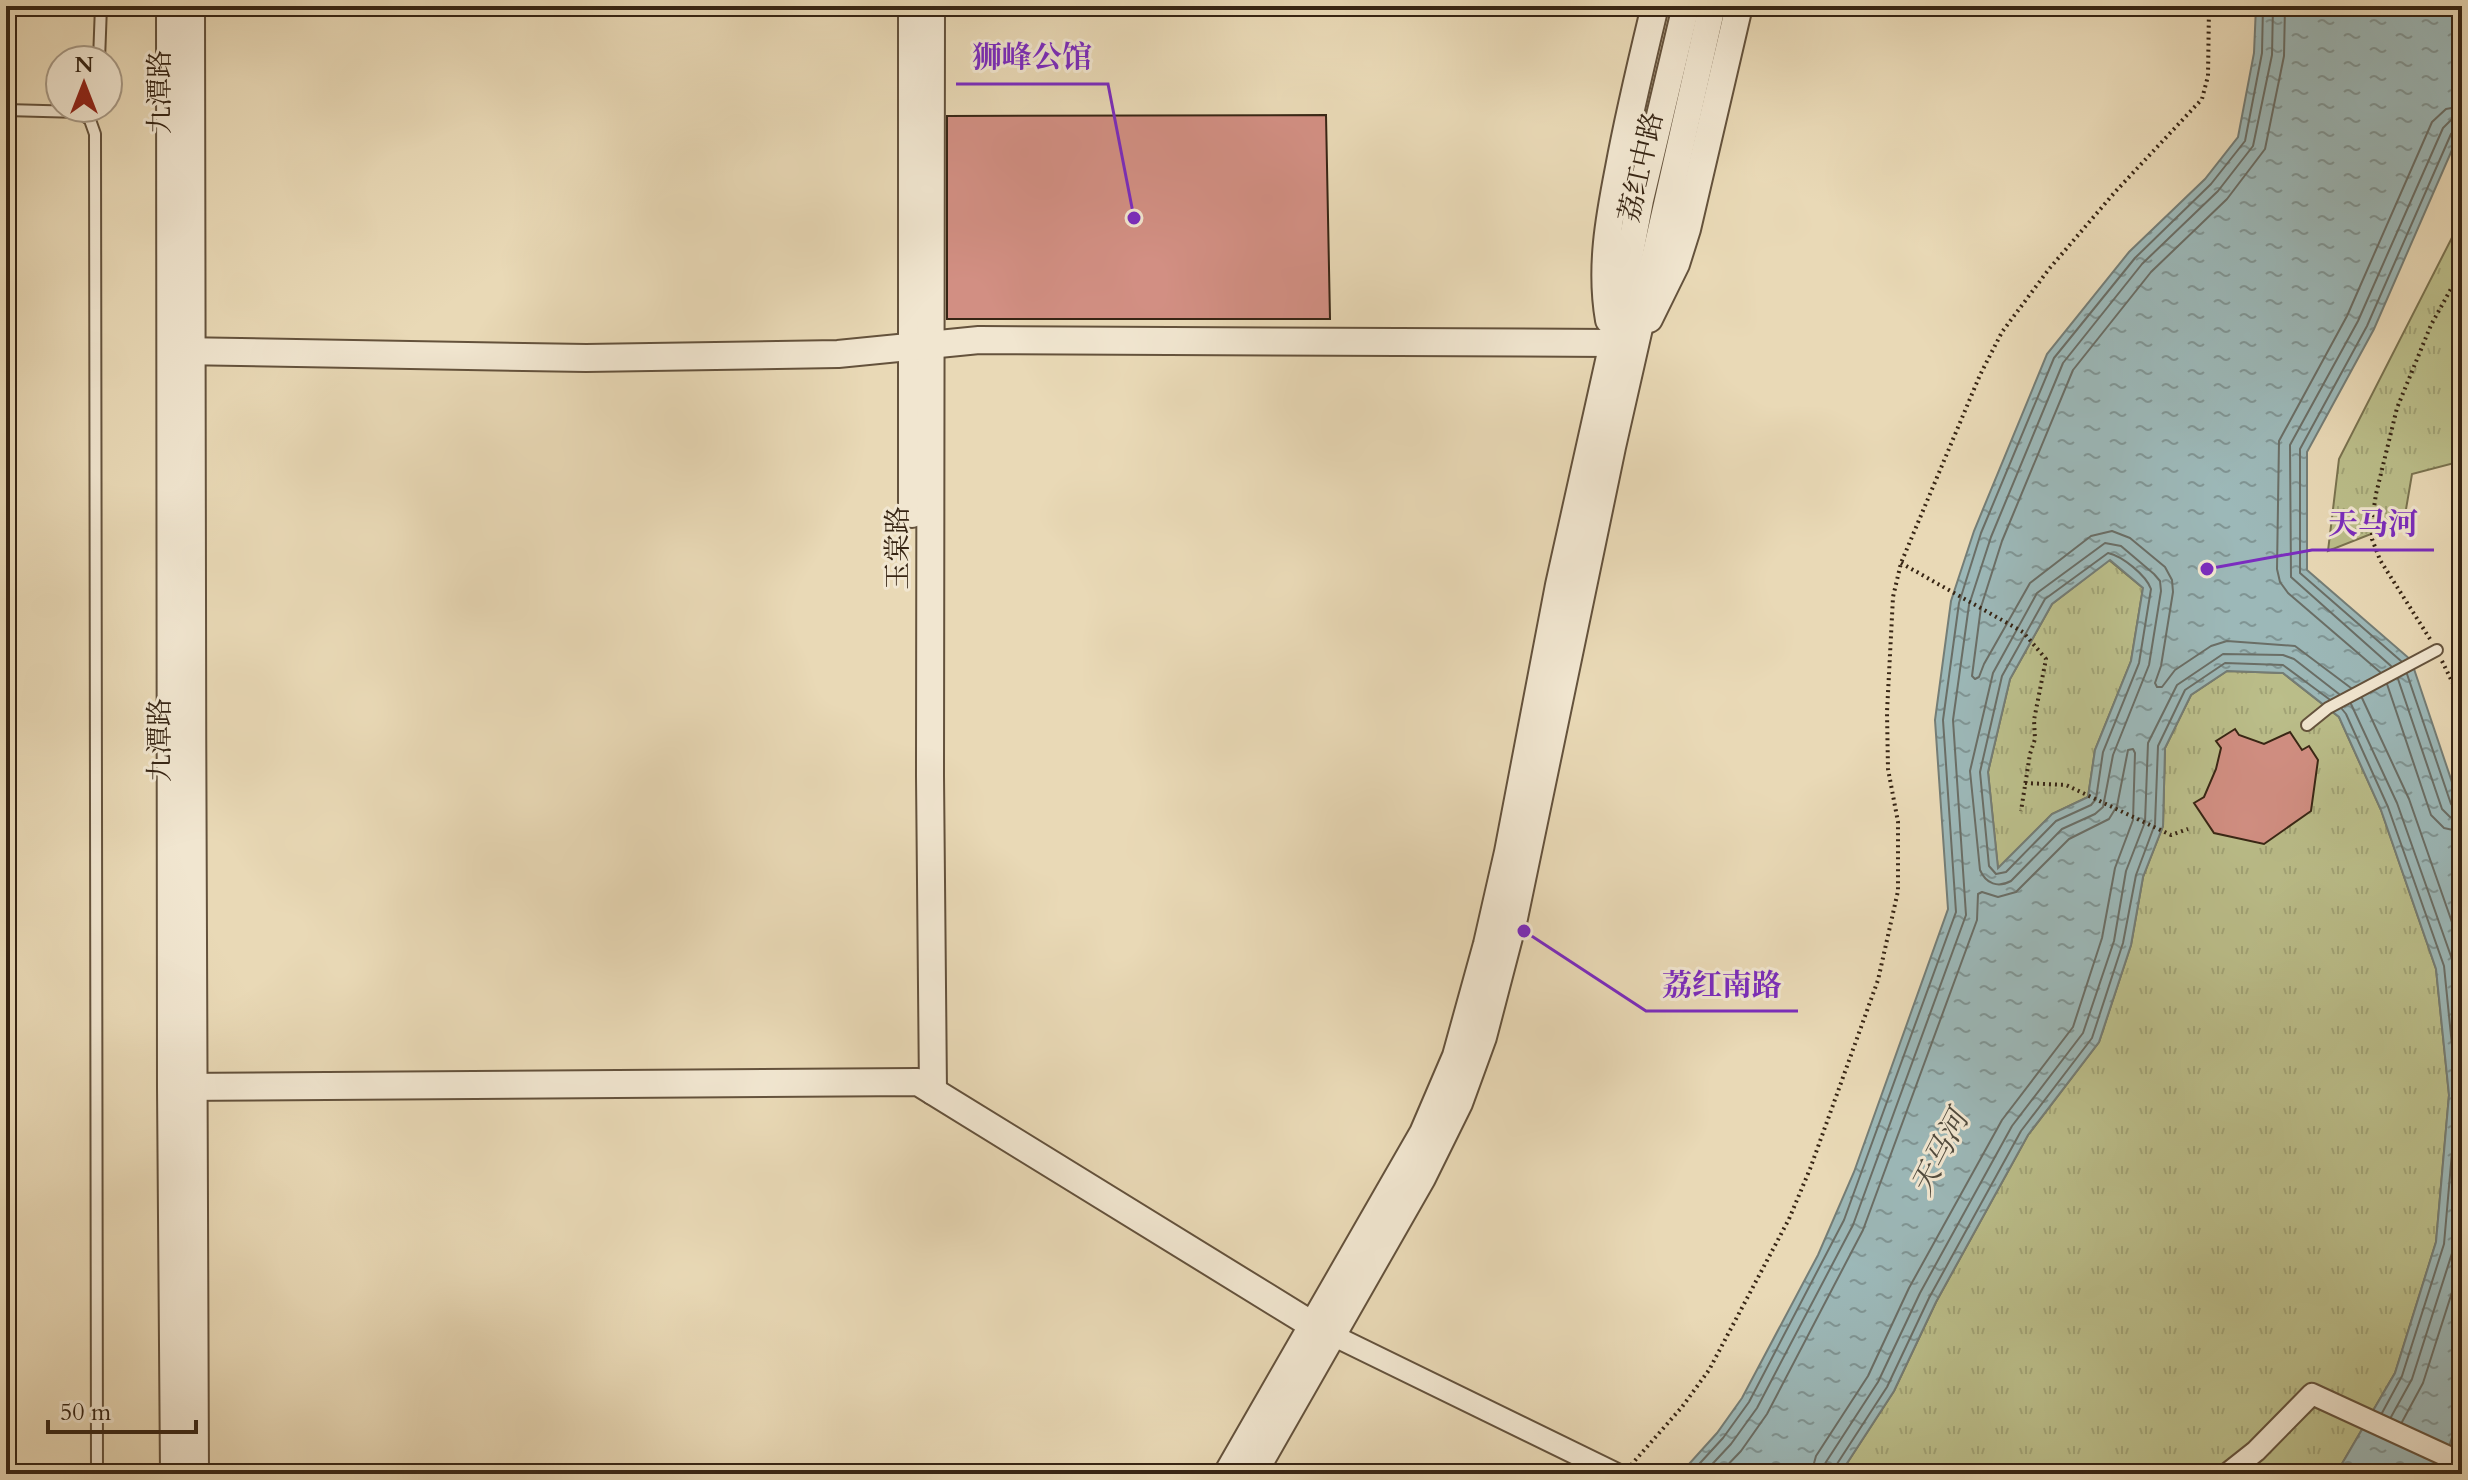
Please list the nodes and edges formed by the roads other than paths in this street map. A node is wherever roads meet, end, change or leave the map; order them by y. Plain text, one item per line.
1 (101, 6) edge
2 (170, 6) edge
3 (191, 6) edge
4 (912, 6) edge
5 (931, 6) edge
6 (1655, 6) edge
7 (1686, 6) edge
8 (1712, 6) edge
9 (1739, 6) edge
10 (100, 44) edge
11 (6, 110) edge
12 (44, 111) edge
13 (91, 124) edge
14 (1624, 343) junction
15 (920, 345) junction
16 (182, 351) junction
17 (2437, 650) road end
18 (2307, 725) dead end
19 (925, 1086) junction
20 (181, 1087) junction
21 (1323, 1331) junction
22 (2457, 1461) edge
23 (97, 1474) edge
24 (174, 1474) edge
25 (195, 1474) edge
26 (1227, 1474) edge
27 (1253, 1474) edge
28 (1617, 1474) edge
29 (2227, 1474) edge

1 - 10 lane
2 - 16 street, 九潭路
3 - 16 street, 九潭路
4 - 15 street, 玉棠路
5 - 15 street, 玉棠路
6 - 14 street
7 - 14 street, 荔红中路
8 - 14 street, 荔红中路
9 - 14 street
11 - 12 lane
13 - 23 lane
14 - 15 street
14 - 21 street
15 - 16 street
15 - 19 street, 玉棠路
16 - 20 street, 九潭路
17 - 18 lane
19 - 20 street
19 - 21 street
20 - 24 street, 九潭路
20 - 25 street, 九潭路
21 - 26 street
21 - 27 street
21 - 28 street
22 - 29 street

